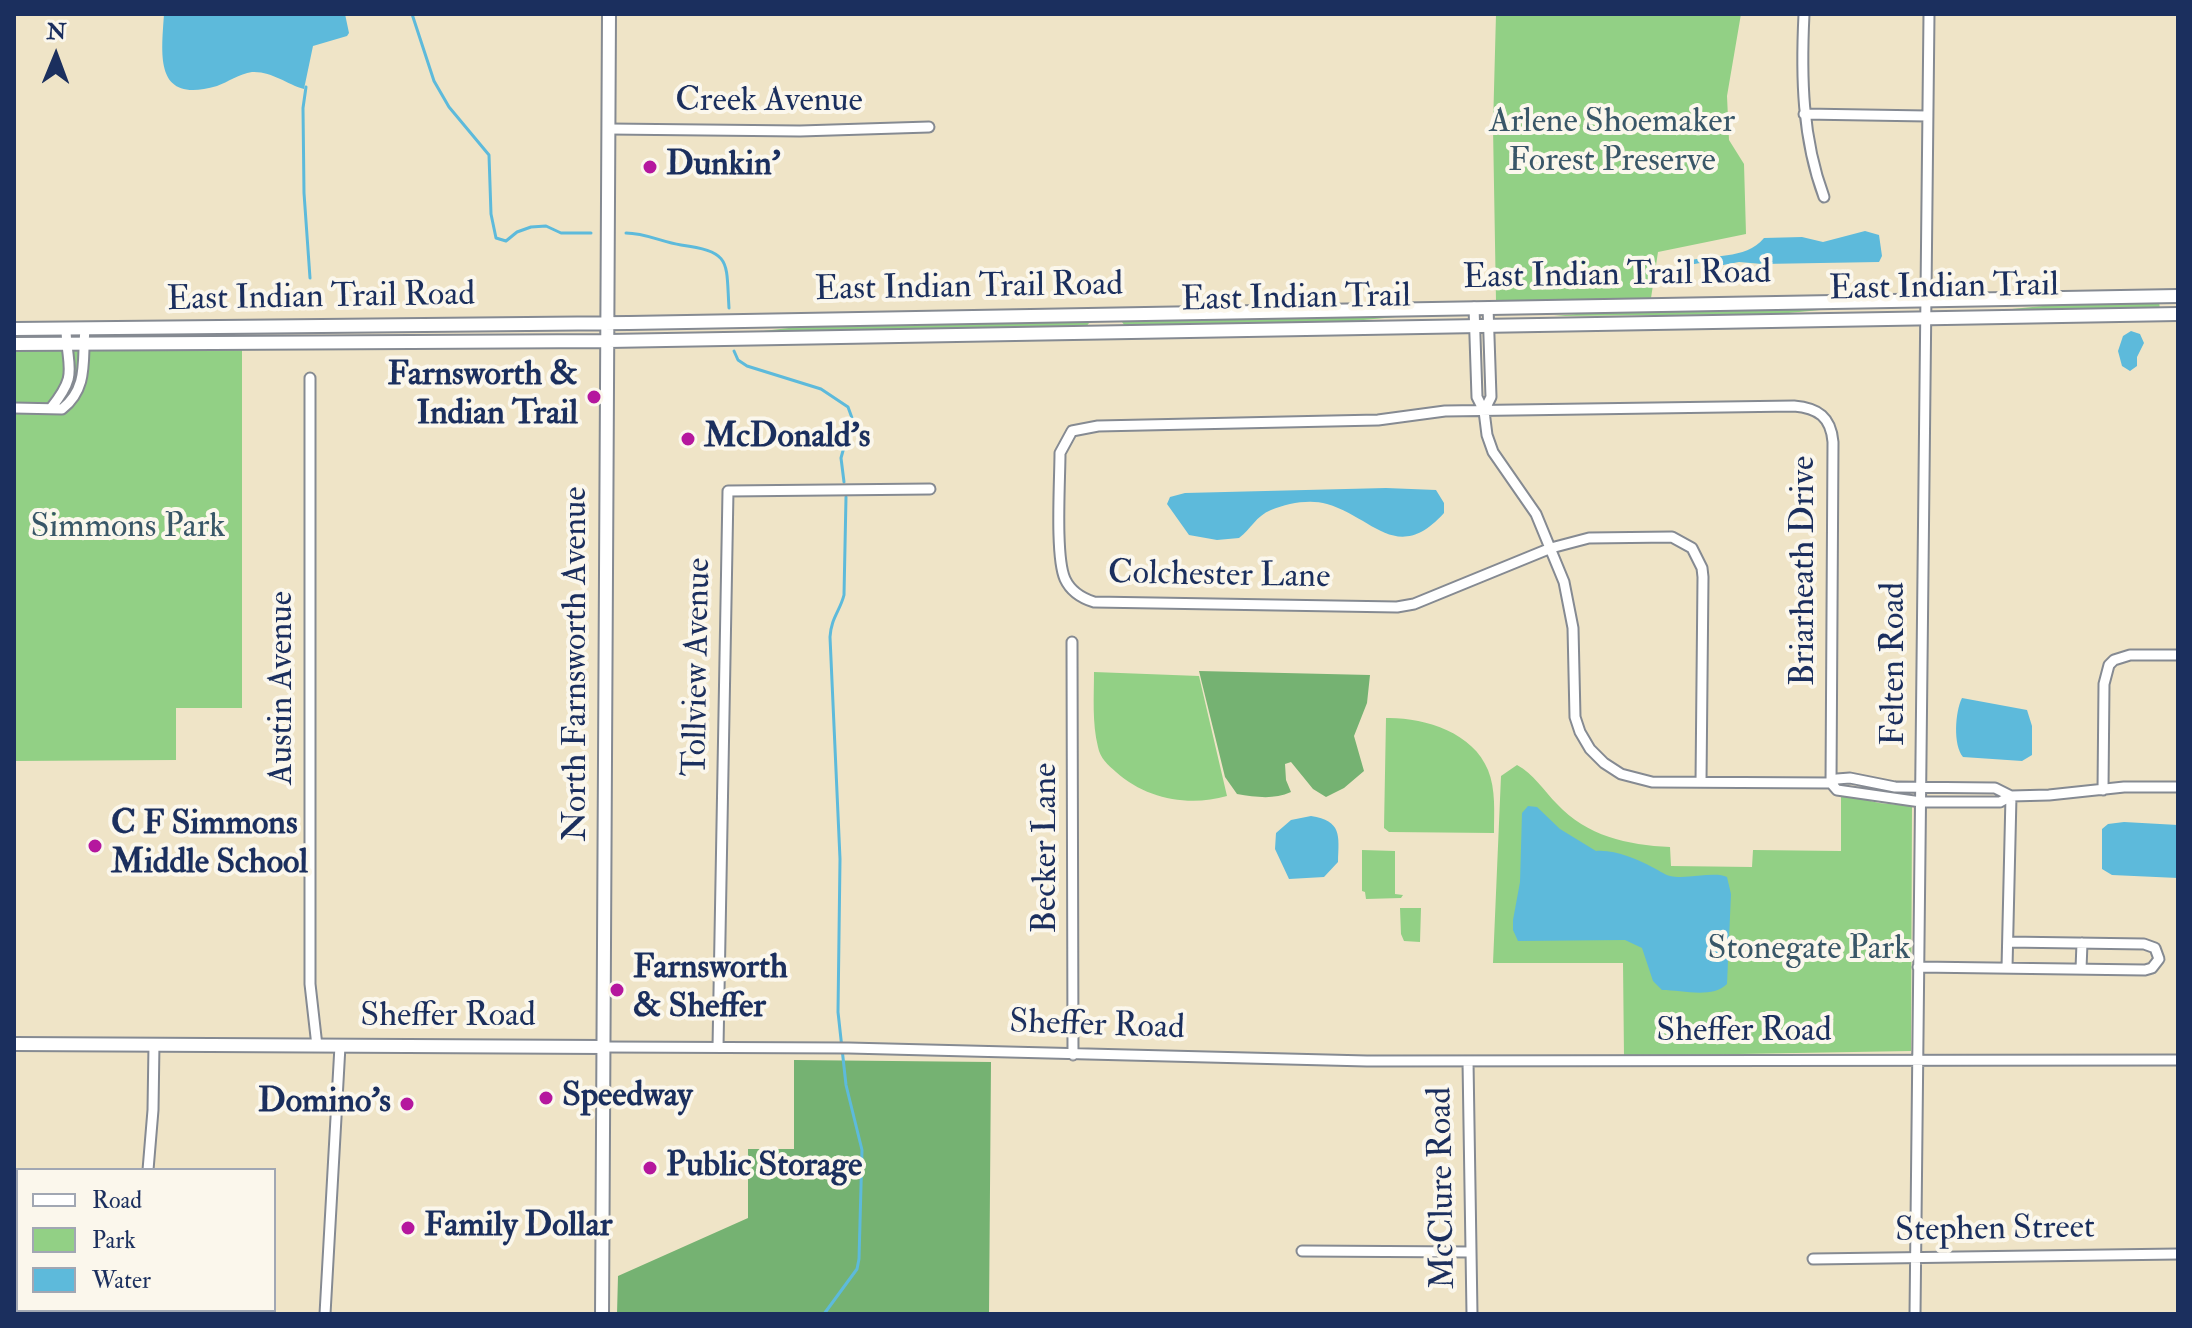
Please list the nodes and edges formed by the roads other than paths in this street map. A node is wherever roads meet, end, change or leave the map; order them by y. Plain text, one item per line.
1 (609, 14) edge
2 (1804, 14) edge
3 (1929, 14) edge
4 (1804, 114) junction
5 (1927, 116) junction
6 (929, 127) dead end
7 (609, 129) junction
8 (1824, 197) dead end
9 (2178, 296) edge
10 (1925, 300) junction
11 (1474, 307) junction
12 (1488, 307) junction
13 (1104, 314) junction
14 (2178, 314) edge
15 (1925, 317) junction
16 (608, 323) junction
17 (1475, 325) junction
18 (1489, 325) junction
19 (14, 329) edge
20 (66, 329) junction
21 (85, 329) junction
22 (1105, 332) junction
23 (608, 341) junction
24 (14, 344) edge
25 (66, 344) junction
26 (84, 344) junction
27 (310, 378) dead end
28 (14, 408) edge
29 (51, 408) junction
30 (1484, 411) junction
31 (930, 489) dead end
32 (1551, 548) junction
33 (1072, 642) dead end
34 (2178, 655) edge
35 (1701, 782) junction
36 (1831, 783) junction
37 (1921, 787) junction
38 (2178, 787) edge
39 (2103, 790) junction
40 (2011, 796) junction
41 (1921, 802) junction
42 (2008, 942) junction
43 (2082, 943) junction
44 (1918, 967) junction
45 (2007, 968) junction
46 (2081, 969) junction
47 (14, 1044) edge
48 (154, 1044) junction
49 (317, 1046) junction
50 (340, 1046) junction
51 (604, 1047) junction
52 (718, 1047) junction
53 (1073, 1055) junction
54 (2178, 1060) edge
55 (1468, 1061) junction
56 (1919, 1061) junction
57 (148, 1168) edge
58 (1302, 1251) dead end
59 (1470, 1252) junction
60 (2178, 1254) edge
61 (1916, 1258) junction
62 (1813, 1259) dead end
63 (325, 1314) edge
64 (602, 1314) edge
65 (1472, 1314) edge
66 (1915, 1314) edge

1 - 7 main road, North Farnsworth Avenue
2 - 4 street
3 - 5 street, Felten Road
4 - 5 street
4 - 8 street
5 - 10 street, Felten Road
6 - 7 street, Creek Avenue
7 - 16 main road, North Farnsworth Avenue
9 - 10 main road, East Indian Trail
10 - 12 main road, East Indian Trail Road
10 - 15 street, Felten Road
11 - 12 main road, East Indian Trail Road
11 - 13 main road, East Indian Trail Road
11 - 17 street
12 - 18 street
13 - 16 main road, East Indian Trail Road
13 - 22 main road
14 - 15 main road, East Indian Trail
15 - 18 main road, East Indian Trail
15 - 37 street, Felten Road
16 - 21 main road, East Indian Trail Road
16 - 23 main road, North Farnsworth Avenue
17 - 18 main road, East Indian Trail
17 - 22 main road, East Indian Trail
17 - 30 street
18 - 30 street
19 - 20 main road, East Indian Trail Road
20 - 21 main road, East Indian Trail Road
20 - 25 street
21 - 26 street
22 - 23 main road, East Indian Trail
23 - 26 main road, East Indian Trail Road
23 - 51 main road, North Farnsworth Avenue
24 - 25 main road, East Indian Trail Road
25 - 26 main road, East Indian Trail Road
25 - 29 street
26 - 29 street
27 - 49 street, Austin Avenue
28 - 29 street
30 - 32 street
30 - 32 street, Colchester Lane
30 - 36 street, Briarheath Drive
31 - 52 street, Tollview Avenue
32 - 35 street
32 - 35 street
33 - 53 street, Becker Lane
34 - 39 street
35 - 36 street
36 - 37 street
36 - 41 street
37 - 40 street
37 - 41 street, Felten Road
38 - 39 street
39 - 40 street
40 - 41 street
40 - 42 street
41 - 44 street, Felten Road
42 - 43 street
42 - 45 street
43 - 46 street
43 - 46 street
44 - 45 street
44 - 56 street, Felten Road
45 - 46 street
47 - 48 main road, Sheffer Road
48 - 49 main road, Sheffer Road
48 - 57 street
49 - 50 main road, Sheffer Road
50 - 51 main road, Sheffer Road
50 - 63 street
51 - 52 street, Sheffer Road
51 - 64 main road, North Farnsworth Avenue
52 - 53 street, Sheffer Road
53 - 55 street, Sheffer Road
54 - 56 street, Sheffer Road
55 - 56 street, Sheffer Road
55 - 59 street, McClure Road
56 - 61 street, Felten Road
58 - 59 street
59 - 65 street, McClure Road
60 - 61 street, Stephen Street
61 - 62 street, Stephen Street
61 - 66 street, Felten Road

